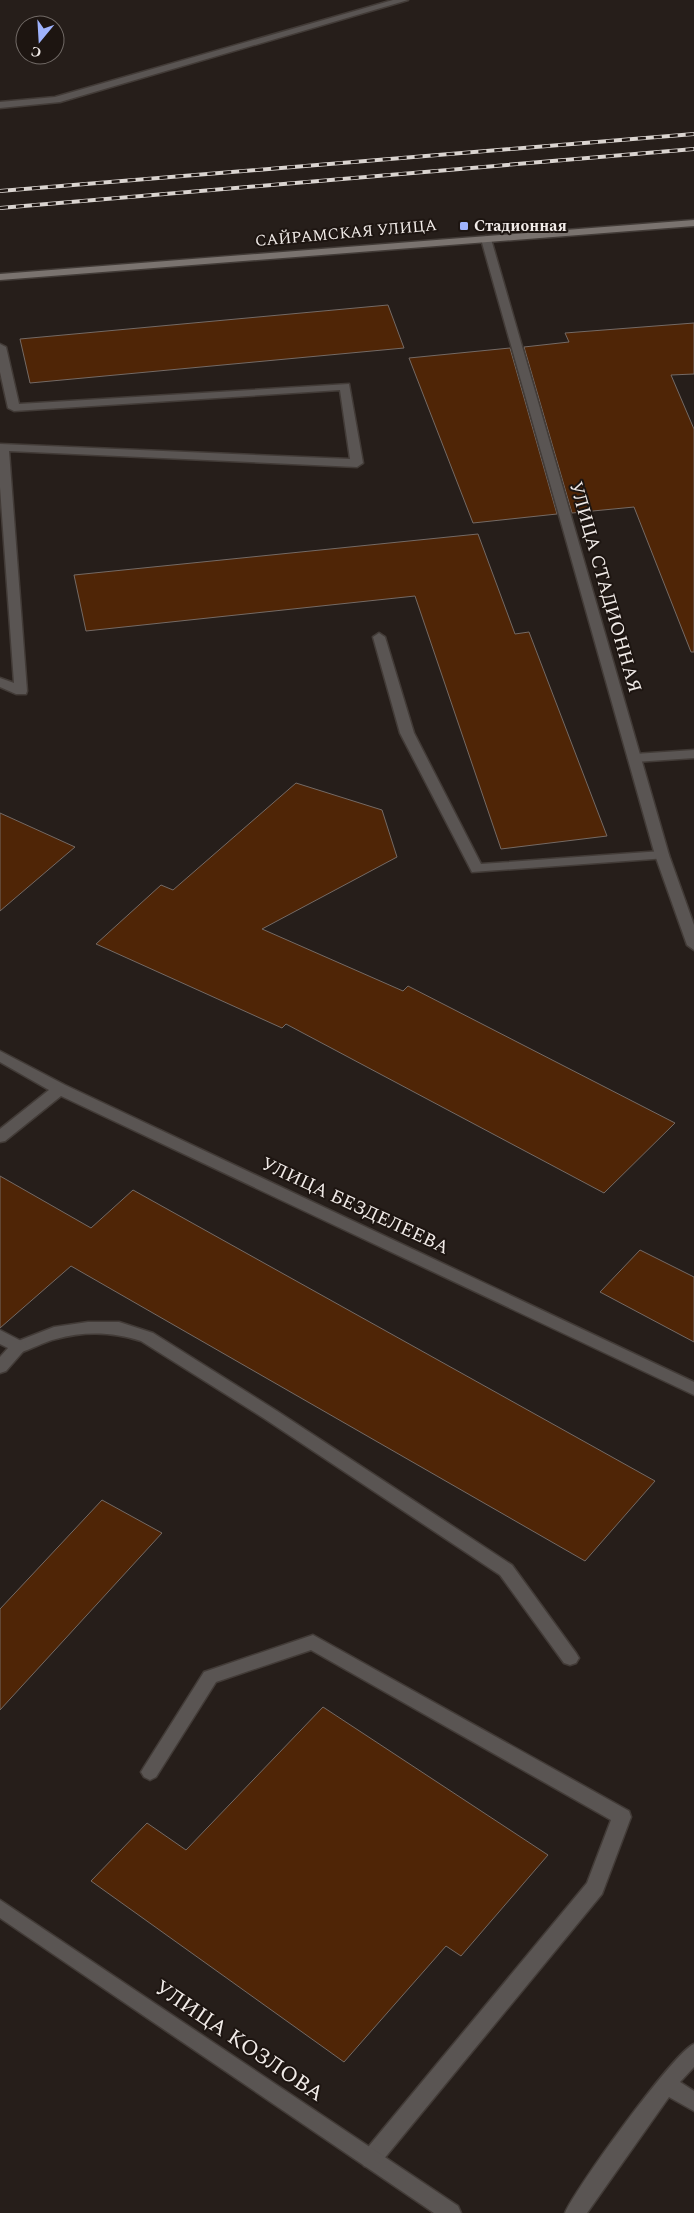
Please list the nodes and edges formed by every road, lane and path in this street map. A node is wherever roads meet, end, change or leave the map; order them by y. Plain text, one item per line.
1 (403, 0) edge
2 (0, 105) edge
3 (694, 223) edge
4 (486, 239) junction
5 (0, 277) edge
6 (0, 347) edge
7 (14, 408) junction
8 (0, 410) edge
9 (379, 637) dead end
10 (0, 682) edge
11 (694, 754) edge
12 (635, 758) junction
13 (662, 855) junction
14 (694, 945) edge
15 (0, 1056) edge
16 (60, 1089) junction
17 (0, 1137) edge
18 (0, 1336) edge
19 (19, 1347) junction
20 (0, 1367) edge
21 (694, 1389) edge
22 (570, 1658) dead end
23 (150, 1772) dead end
24 (0, 1908) edge
25 (694, 2053) edge
26 (666, 2084) junction
27 (694, 2102) edge
28 (371, 2159) junction
29 (451, 2213) edge
30 (575, 2213) edge

1 - 2 street
3 - 4 main road, САЙРАМСКАЯ УЛИЦА
4 - 5 main road, САЙРАМСКАЯ УЛИЦА
4 - 12 street, УЛИЦА СТАДИОННАЯ
6 - 7 street
7 - 8 street
7 - 10 street
9 - 13 street
11 - 12 street
12 - 13 street, УЛИЦА СТАДИОННАЯ
13 - 14 street, УЛИЦА СТАДИОННАЯ
15 - 16 street, УЛИЦА БЕЗДЕЛЕЕВА
16 - 17 street
16 - 21 street, УЛИЦА БЕЗДЕЛЕЕВА
18 - 19 street
19 - 20 street
19 - 22 street
23 - 28 street
24 - 28 street, УЛИЦА КОЗЛОВА
25 - 26 street
26 - 27 street
26 - 30 street
28 - 29 street, УЛИЦА КОЗЛОВА

